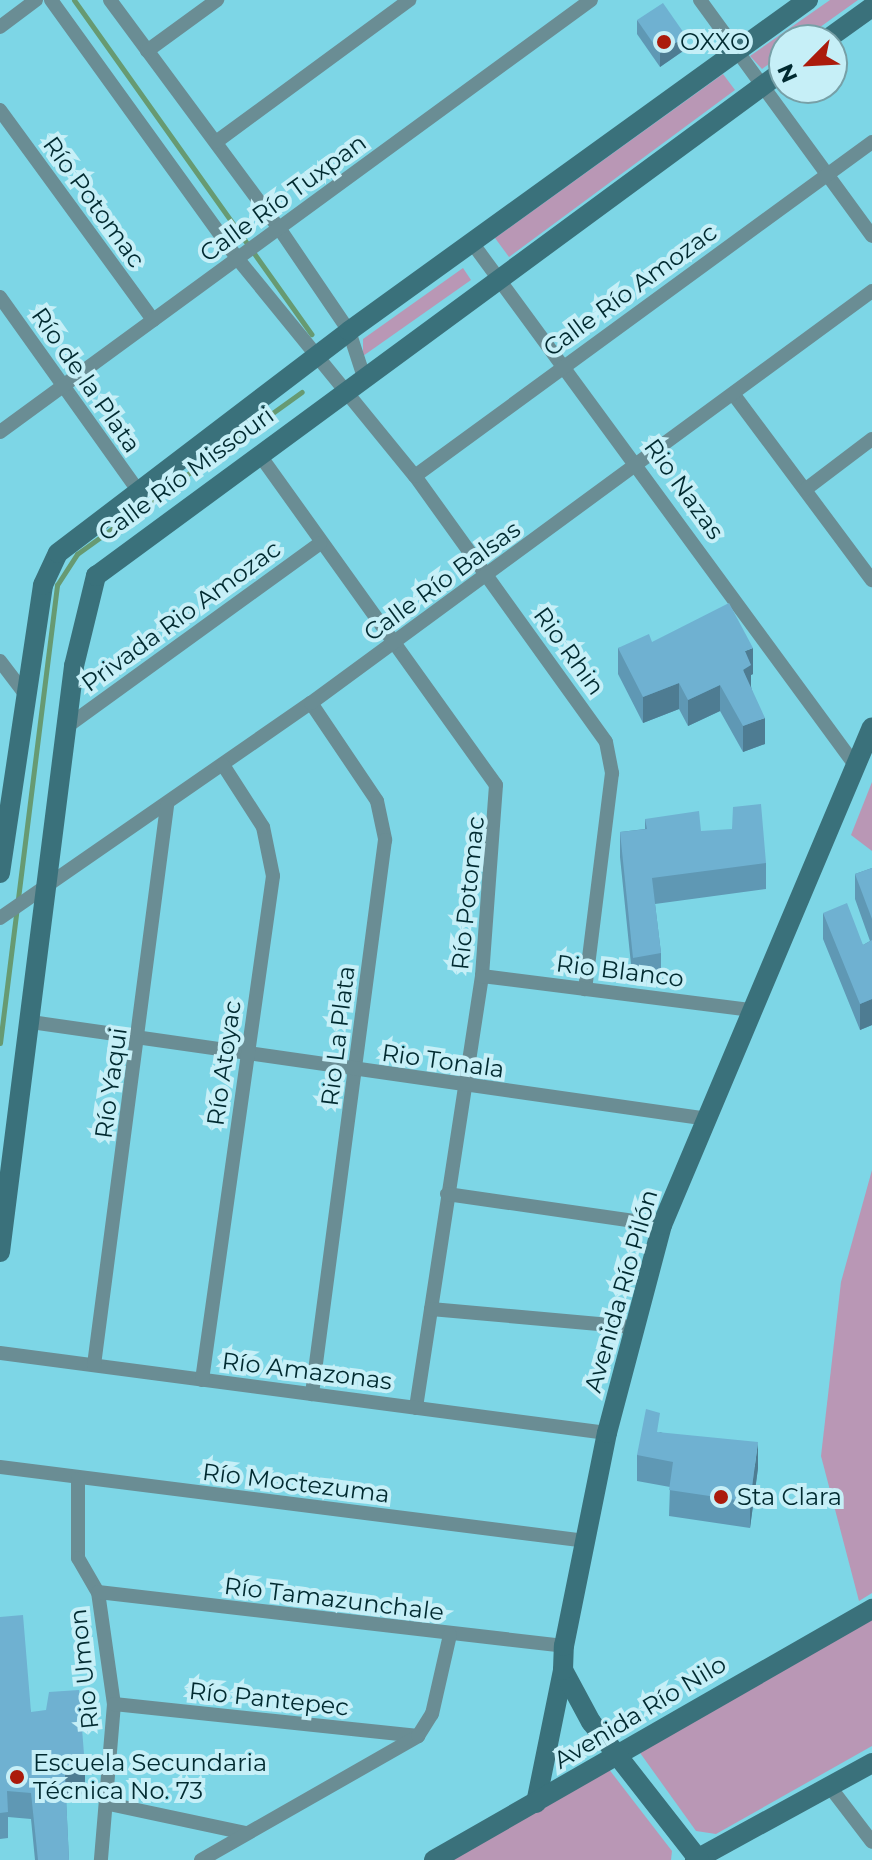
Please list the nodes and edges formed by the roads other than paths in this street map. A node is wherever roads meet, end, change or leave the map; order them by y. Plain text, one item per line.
1 (36, 0) edge
2 (51, 0) edge
3 (110, 0) edge
4 (217, 0) edge
5 (409, 0) edge
6 (591, 0) edge
7 (700, 0) edge
8 (808, 0) edge
9 (872, 7) edge
10 (848, 24) edge
11 (0, 27) edge
12 (147, 51) junction
13 (737, 51) junction
14 (768, 82) edge
15 (763, 86) junction
16 (0, 110) edge
17 (216, 142) junction
18 (872, 142) edge
19 (828, 174) junction
20 (275, 231) junction
21 (872, 236) edge
22 (473, 244) junction
23 (244, 254) junction
24 (498, 279) junction
25 (872, 291) edge
26 (0, 297) edge
27 (153, 320) junction
28 (349, 331) junction
29 (314, 358) junction
30 (565, 364) junction
31 (363, 374) junction
32 (65, 386) junction
33 (342, 391) junction
34 (734, 395) junction
35 (0, 432) edge
36 (872, 439) edge
37 (259, 454) junction
38 (639, 465) junction
39 (415, 476) junction
40 (136, 488) junction
41 (806, 489) junction
42 (320, 543) junction
43 (486, 576) junction
44 (872, 580) edge
45 (397, 641) junction
46 (0, 661) edge
47 (26, 695) junction
48 (311, 703) junction
49 (69, 725) junction
50 (872, 727) edge
51 (223, 765) junction
52 (855, 765) junction
53 (167, 806) junction
54 (1, 864) edge
55 (39, 892) junction
56 (0, 918) edge
57 (482, 976) junction
58 (585, 989) junction
59 (752, 1010) junction
60 (31, 1022) junction
61 (139, 1042) junction
62 (248, 1053) junction
63 (356, 1071) junction
64 (464, 1086) junction
65 (708, 1119) junction
66 (447, 1194) junction
67 (662, 1225) junction
68 (0, 1252) edge
69 (431, 1309) junction
70 (632, 1327) junction
71 (0, 1353) edge
72 (94, 1365) junction
73 (202, 1380) junction
74 (312, 1394) junction
75 (416, 1408) junction
76 (607, 1433) junction
77 (0, 1467) edge
78 (78, 1479) junction
79 (587, 1541) junction
80 (98, 1592) junction
81 (872, 1609) edge
82 (450, 1635) junction
83 (564, 1646) junction
84 (563, 1670) junction
85 (114, 1704) junction
86 (418, 1736) junction
87 (614, 1756) junction
88 (872, 1763) edge
89 (830, 1787) junction
90 (536, 1803) junction
91 (109, 1804) junction
92 (246, 1833) junction
93 (872, 1842) edge
94 (697, 1859) edge
95 (101, 1860) edge
96 (201, 1860) edge
97 (434, 1860) edge

1 - 11 street
2 - 23 street, Rio Rhin
3 - 12 street
4 - 12 street
5 - 17 street
6 - 20 street, Calle Río Tuxpan
7 - 13 street
8 - 13 street, Calle Río Missouri
9 - 10 street
12 - 17 street
13 - 15 street
13 - 22 street, Calle Río Missouri
14 - 15 street, Calle Río Missouri
15 - 19 street
15 - 24 street, Calle Río Missouri
16 - 27 street, Río Potomac
17 - 20 street
18 - 19 street, Calle Río Amozac
19 - 21 street
19 - 30 street, Calle Río Amozac
20 - 23 street, Calle Río Tuxpan
20 - 28 street
22 - 24 street, Rio Nazas
22 - 28 street, Calle Río Missouri
23 - 27 street, Calle Río Tuxpan
23 - 29 street, Rio Rhin
24 - 30 street, Rio Nazas
24 - 31 street, Calle Río Missouri
25 - 34 street, Calle Río Balsas
26 - 32 street, Río de la Plata
27 - 32 street, Calle Río Tuxpan
28 - 29 street, Calle Río Missouri
28 - 31 street
29 - 33 street, Rio Rhin
29 - 40 street, Calle Río Missouri
30 - 38 street, Rio Nazas
30 - 39 street, Calle Río Amozac
31 - 33 street, Calle Río Missouri
32 - 35 street, Calle Río Tuxpan
32 - 40 street, Río de la Plata
33 - 37 street, Calle Río Missouri
33 - 39 street, Rio Rhin
34 - 38 street, Calle Río Balsas
34 - 41 street
36 - 41 street
37 - 42 street, Río Potomac
37 - 49 street, Calle Río Missouri
38 - 43 street, Calle Río Balsas
38 - 52 street, Rio Nazas
39 - 43 street, Rio Rhin
40 - 47 street, Calle Río Missouri
41 - 44 street
42 - 45 street, Río Potomac
42 - 49 street, Privada Rio Amozac
43 - 45 street, Calle Río Balsas
43 - 58 street, Rio Rhin
45 - 48 street, Calle Río Balsas
45 - 57 street, Río Potomac
46 - 47 street
47 - 54 street, Calle Río Missouri
48 - 51 street, Calle Río Balsas
48 - 63 street, Rio La Plata
49 - 55 street, Calle Río Missouri
50 - 52 street, Avenida Río Pilón
51 - 53 street, Calle Río Balsas
51 - 62 street, Río Atoyac
52 - 59 street, Avenida Río Pilón
53 - 55 street, Calle Río Balsas
53 - 61 street, Río Yaqui
55 - 56 street, Calle Río Balsas
55 - 60 street, Calle Río Missouri
57 - 58 street, Rio Blanco
57 - 64 street, Río Potomac
58 - 59 street, Rio Blanco
59 - 65 street, Avenida Río Pilón
60 - 61 street, Rio Tonala
60 - 68 street, Calle Río Missouri
61 - 62 street, Rio Tonala
61 - 72 street, Río Yaqui
62 - 63 street, Rio Tonala
62 - 73 street, Río Atoyac
63 - 64 street, Rio Tonala
63 - 74 street, Rio La Plata
64 - 65 street, Rio Tonala
64 - 66 street, Río Potomac
65 - 67 street, Avenida Río Pilón
66 - 67 street
66 - 69 street, Río Potomac
67 - 70 street, Avenida Río Pilón
69 - 70 street
69 - 75 street, Río Potomac
70 - 76 street, Avenida Río Pilón
71 - 72 street, Río Amazonas
72 - 73 street, Río Amazonas
73 - 74 street, Río Amazonas
74 - 75 street, Río Amazonas
75 - 76 street, Río Amazonas
76 - 79 street, Avenida Río Pilón
77 - 78 street, Río Moctezuma
78 - 79 street, Río Moctezuma
78 - 80 street, Rio Umon
79 - 83 street, Avenida Río Pilón
80 - 82 street, Río Tamazunchale
80 - 85 street, Rio Umon
81 - 87 street, Avenida Río Nilo
82 - 83 street, Río Tamazunchale
82 - 86 street
83 - 84 street, Avenida Río Pilón
84 - 87 street
84 - 90 street, Avenida Río Pilón
85 - 86 street, Río Pantepec
85 - 91 street, Rio Umon
86 - 92 street
87 - 90 street, Avenida Río Nilo
87 - 94 street
88 - 89 street
89 - 93 street
89 - 94 street
90 - 97 street, Avenida Río Nilo
91 - 92 street
91 - 95 street, Rio Umon
92 - 96 street

